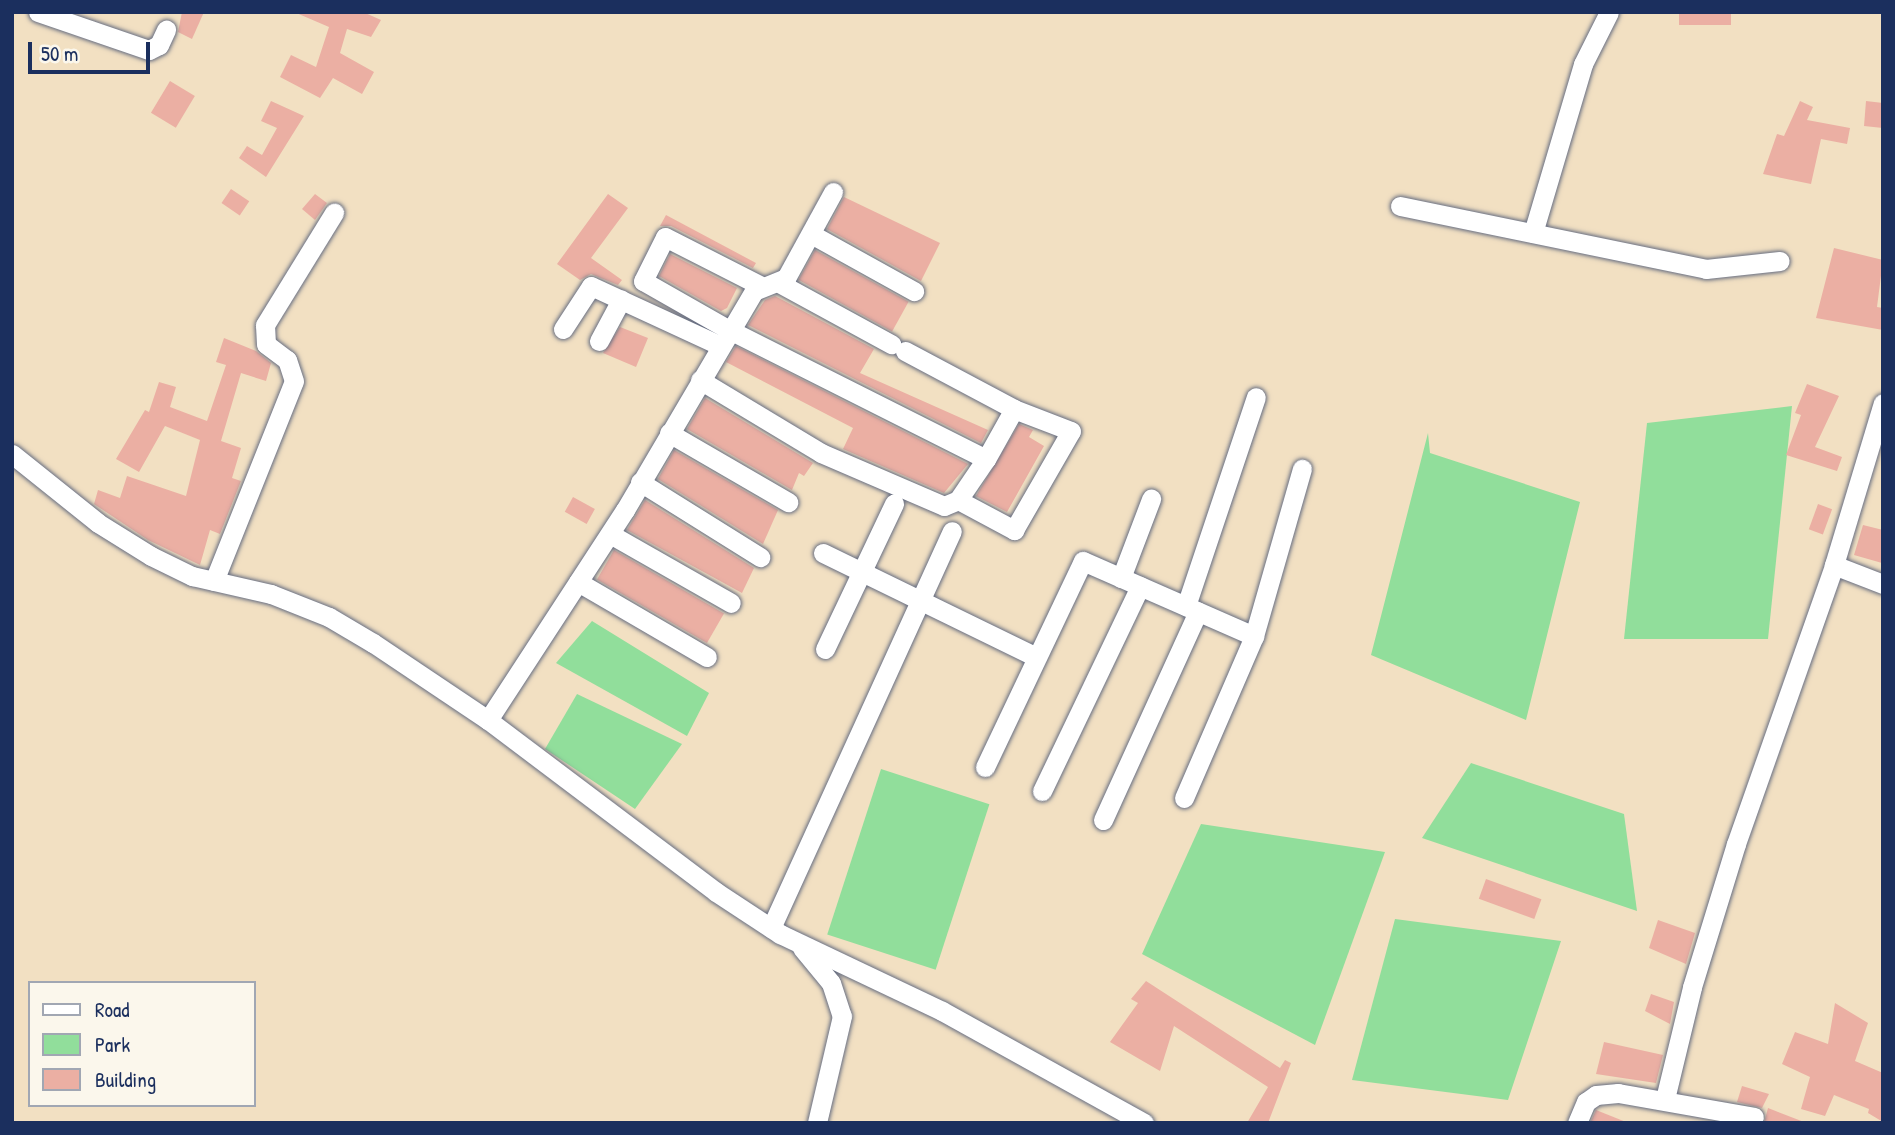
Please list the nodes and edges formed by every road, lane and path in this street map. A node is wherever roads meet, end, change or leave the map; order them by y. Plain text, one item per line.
1 (38, 12) edge
2 (1609, 12) edge
3 (166, 30) dead end
4 (833, 192) dead end
5 (1400, 206) dead end
6 (334, 214) dead end
7 (1533, 233) junction
8 (811, 234) junction
9 (1780, 261) dead end
10 (770, 284) junction
11 (914, 291) dead end
12 (621, 300) junction
13 (563, 329) dead end
14 (725, 335) junction
15 (599, 341) dead end
16 (700, 380) junction
17 (1256, 397) dead end
18 (1883, 403) edge
19 (1014, 409) junction
20 (669, 433) junction
21 (12, 454) edge
22 (986, 459) junction
23 (1302, 469) dead end
24 (640, 482) junction
25 (1151, 499) dead end
26 (958, 500) junction
27 (788, 502) dead end
28 (894, 504) dead end
29 (952, 531) dead end
30 (610, 534) junction
31 (824, 553) dead end
32 (760, 557) dead end
33 (1834, 565) junction
34 (862, 574) junction
35 (214, 581) junction
36 (578, 582) junction
37 (1130, 582) junction
38 (1883, 584) edge
39 (919, 602) junction
40 (730, 603) dead end
41 (1192, 609) junction
42 (1254, 636) junction
43 (825, 649) dead end
44 (707, 657) dead end
45 (1036, 657) junction
46 (488, 720) junction
47 (985, 767) dead end
48 (1042, 792) dead end
49 (1184, 798) dead end
50 (1103, 820) dead end
51 (771, 928) junction
52 (797, 942) junction
53 (1665, 1099) junction
54 (1754, 1117) dead end
55 (817, 1123) edge
56 (1144, 1123) edge
57 (1577, 1123) edge

1 - 3 street
2 - 7 street
4 - 8 street
5 - 7 street
6 - 35 street
7 - 9 street
8 - 10 street
8 - 11 street
10 - 14 street
10 - 14 street
10 - 19 street
12 - 13 street
12 - 14 street
12 - 15 street
14 - 16 street
14 - 22 street
16 - 20 street
16 - 26 street
17 - 41 street
18 - 33 street
19 - 22 street
19 - 26 street
20 - 24 street
20 - 27 street
21 - 35 street
22 - 26 street
23 - 42 street
24 - 30 street
24 - 32 street
25 - 37 street
28 - 34 street
29 - 39 street
30 - 36 street
30 - 40 street
31 - 34 street
33 - 38 street
33 - 53 street
34 - 39 street
34 - 43 street
35 - 46 street
36 - 44 street
36 - 46 street
37 - 41 street
37 - 45 street
37 - 48 street
39 - 45 street
39 - 51 street
41 - 42 street
41 - 50 street
42 - 49 street
45 - 47 street
46 - 51 street
51 - 52 street
52 - 55 street
52 - 56 street
53 - 54 street
53 - 57 street

